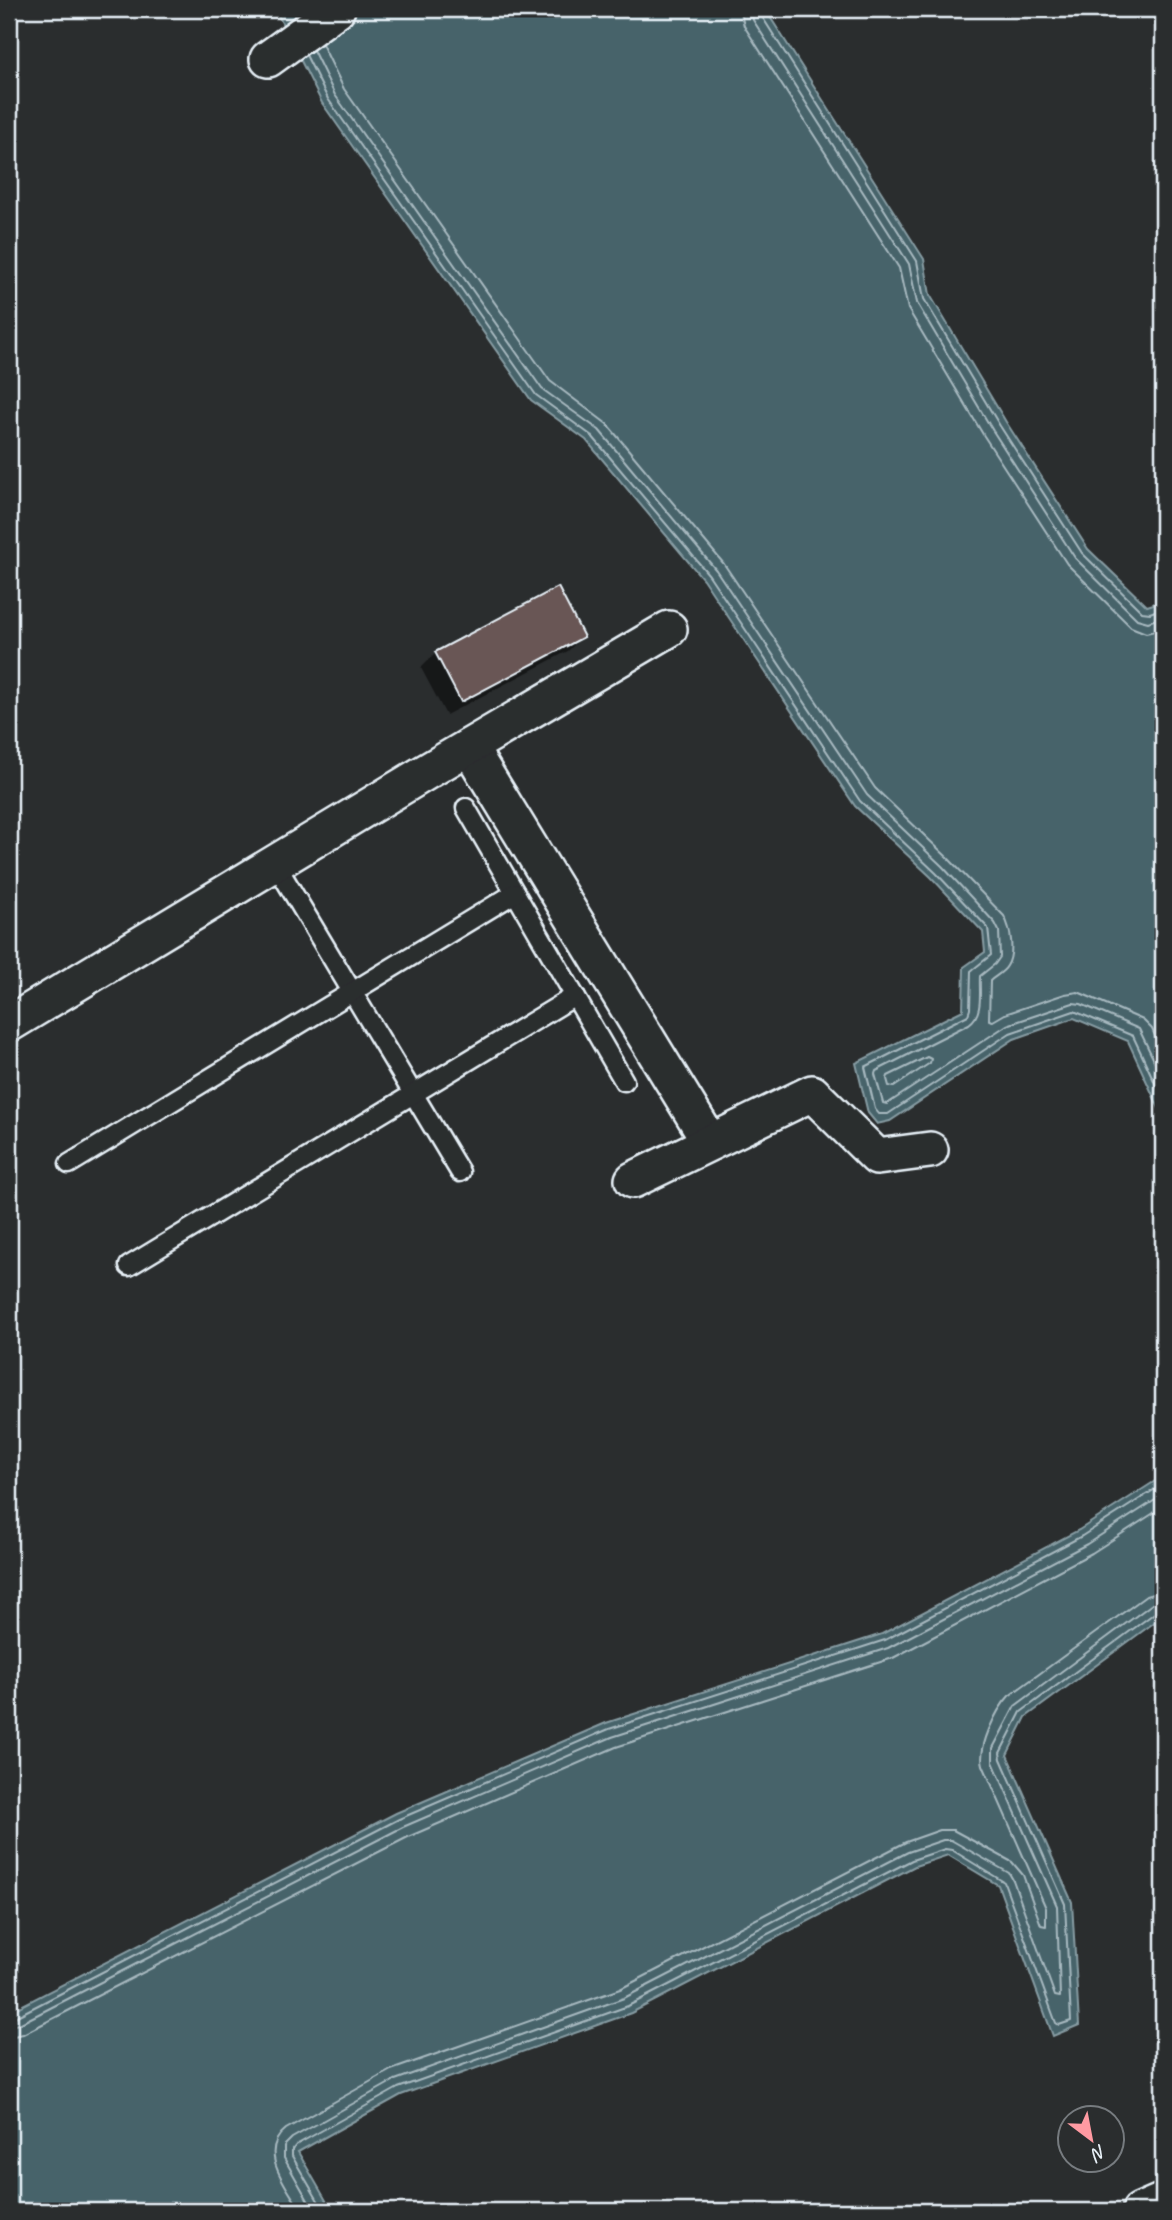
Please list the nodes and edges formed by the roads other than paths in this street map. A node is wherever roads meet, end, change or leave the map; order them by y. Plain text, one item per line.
1 (337, 9) edge
2 (268, 59) dead end
3 (669, 629) dead end
4 (469, 747) junction
5 (466, 808) dead end
6 (275, 863) junction
7 (515, 893) junction
8 (352, 992) junction
9 (575, 996) junction
10 (9, 1024) edge
11 (624, 1081) dead end
12 (413, 1094) junction
13 (710, 1142) junction
14 (930, 1150) dead end
15 (69, 1164) dead end
16 (460, 1172) dead end
17 (633, 1180) dead end
18 (129, 1266) dead end
19 (1163, 2201) edge
20 (1140, 2211) edge

1 - 2 street
3 - 4 street
4 - 6 street
4 - 13 street
5 - 7 lane
6 - 8 lane
6 - 10 street
7 - 8 lane
7 - 9 lane
8 - 12 lane
8 - 15 lane
9 - 11 lane
9 - 12 lane
12 - 16 lane
12 - 18 lane
13 - 14 street
13 - 17 street
19 - 20 street

